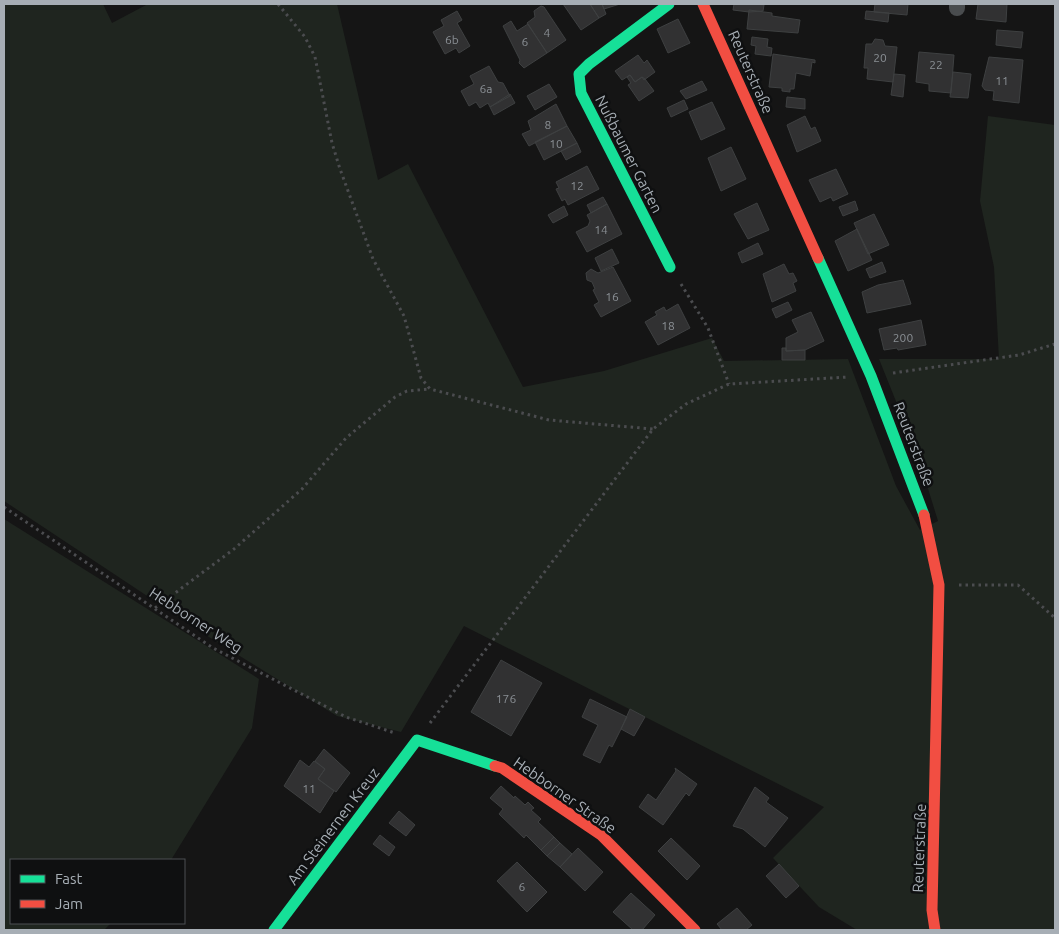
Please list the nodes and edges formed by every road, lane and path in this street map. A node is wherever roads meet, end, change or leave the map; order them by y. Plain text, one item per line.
1 (278, 4) edge
2 (669, 4) edge
3 (703, 4) edge
4 (670, 267) joint
5 (1055, 344) edge
6 (871, 376) junction
7 (729, 384) junction
8 (430, 389) junction
9 (653, 429) junction
10 (4, 506) edge
11 (939, 585) junction
12 (155, 608) junction
13 (1055, 618) edge
14 (417, 740) junction
15 (274, 930) edge
16 (694, 930) edge
17 (935, 930) edge

1 - 8 path
2 - 4 street, Nußbaumer Garten
3 - 6 street, Reuterstraße
4 - 7 path
5 - 6 path
6 - 7 path
6 - 11 street, Reuterstraße
7 - 9 path
8 - 9 path
8 - 12 path
9 - 14 path
10 - 12 path, Hebborner Weg
11 - 13 path
11 - 17 street, Reuterstraße
12 - 14 path, Hebborner Weg
14 - 15 street, Am Steinernen Kreuz
14 - 16 street, Hebborner Straße

